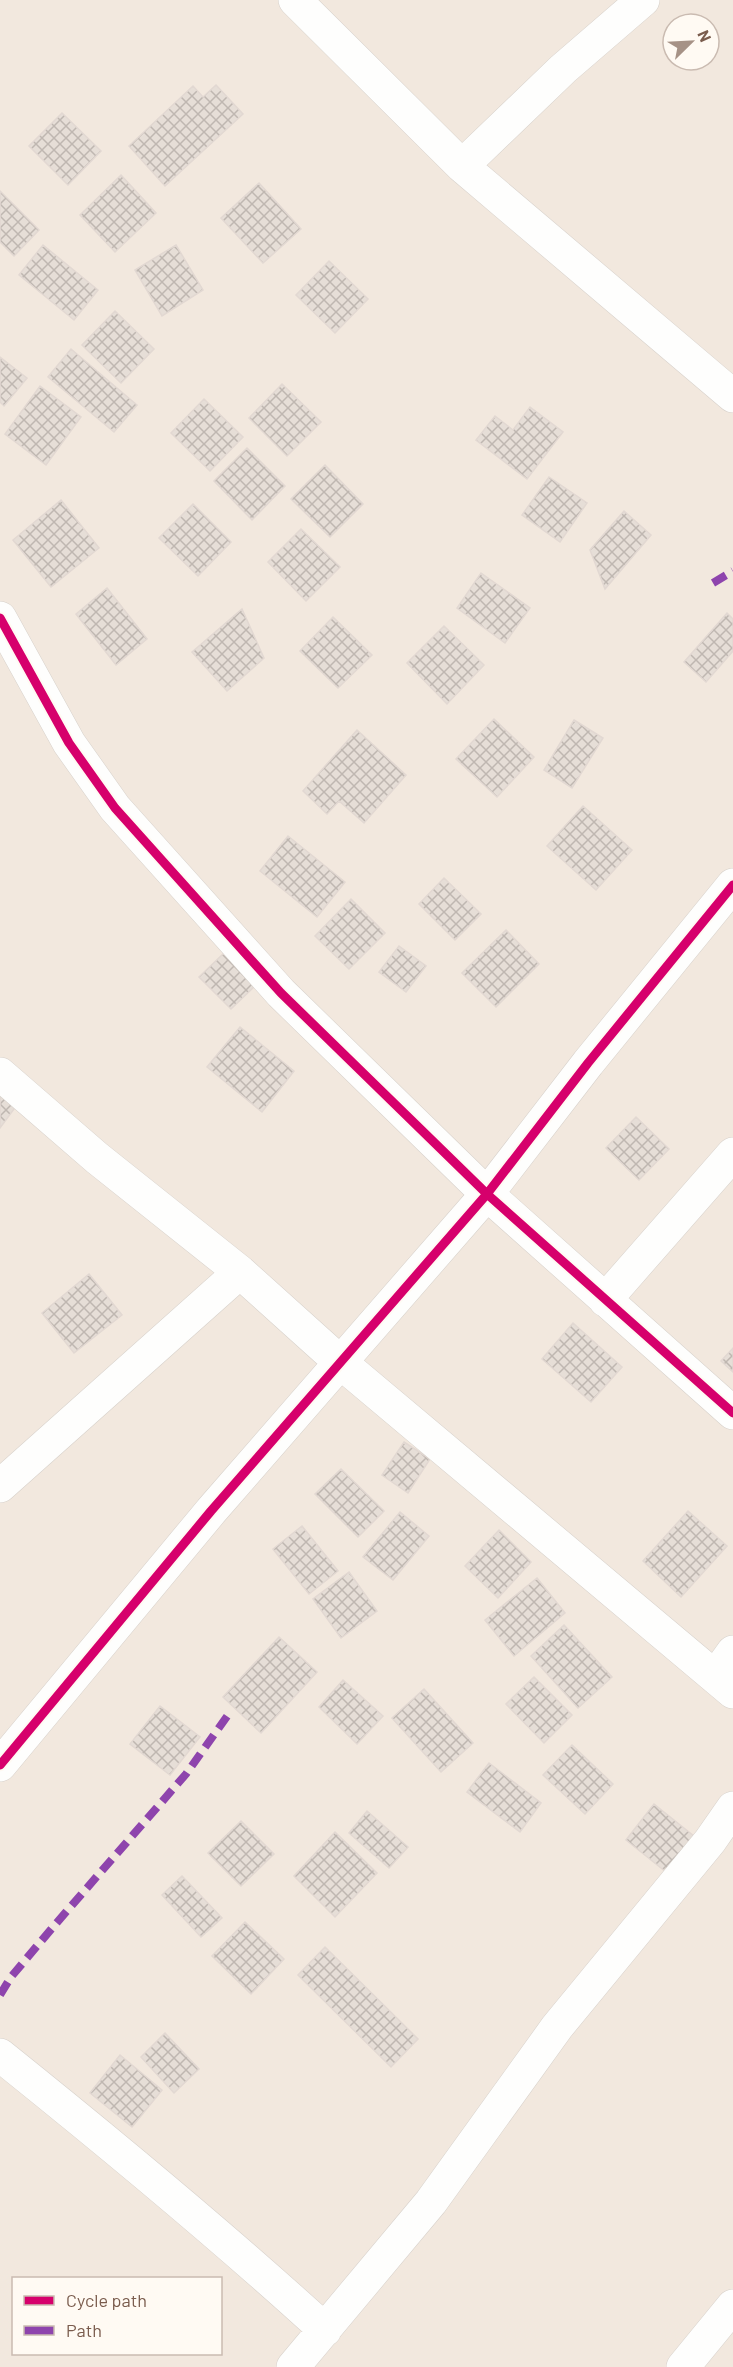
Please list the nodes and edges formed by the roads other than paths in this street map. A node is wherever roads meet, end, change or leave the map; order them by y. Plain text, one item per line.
1 (295, 0) edge
2 (643, 0) edge
3 (462, 166) junction
4 (733, 396) edge
5 (0, 618) edge
6 (733, 885) edge
7 (0, 1074) edge
8 (733, 1154) edge
9 (487, 1194) junction
10 (240, 1272) junction
11 (605, 1300) junction
12 (340, 1362) junction
13 (733, 1413) edge
14 (0, 1486) edge
15 (727, 1674) edge
16 (0, 1765) edge
17 (733, 1808) edge
18 (0, 2055) edge
19 (733, 2306) edge
20 (325, 2331) junction
21 (293, 2367) edge
22 (683, 2367) edge

1 - 3 street
2 - 3 street
3 - 4 street
5 - 9 street
6 - 9 street
7 - 10 street
8 - 11 street
9 - 11 street
9 - 12 street
10 - 12 street
10 - 14 street
11 - 13 street
12 - 15 street
12 - 16 street
17 - 20 street
18 - 20 street
19 - 22 street
20 - 21 street

